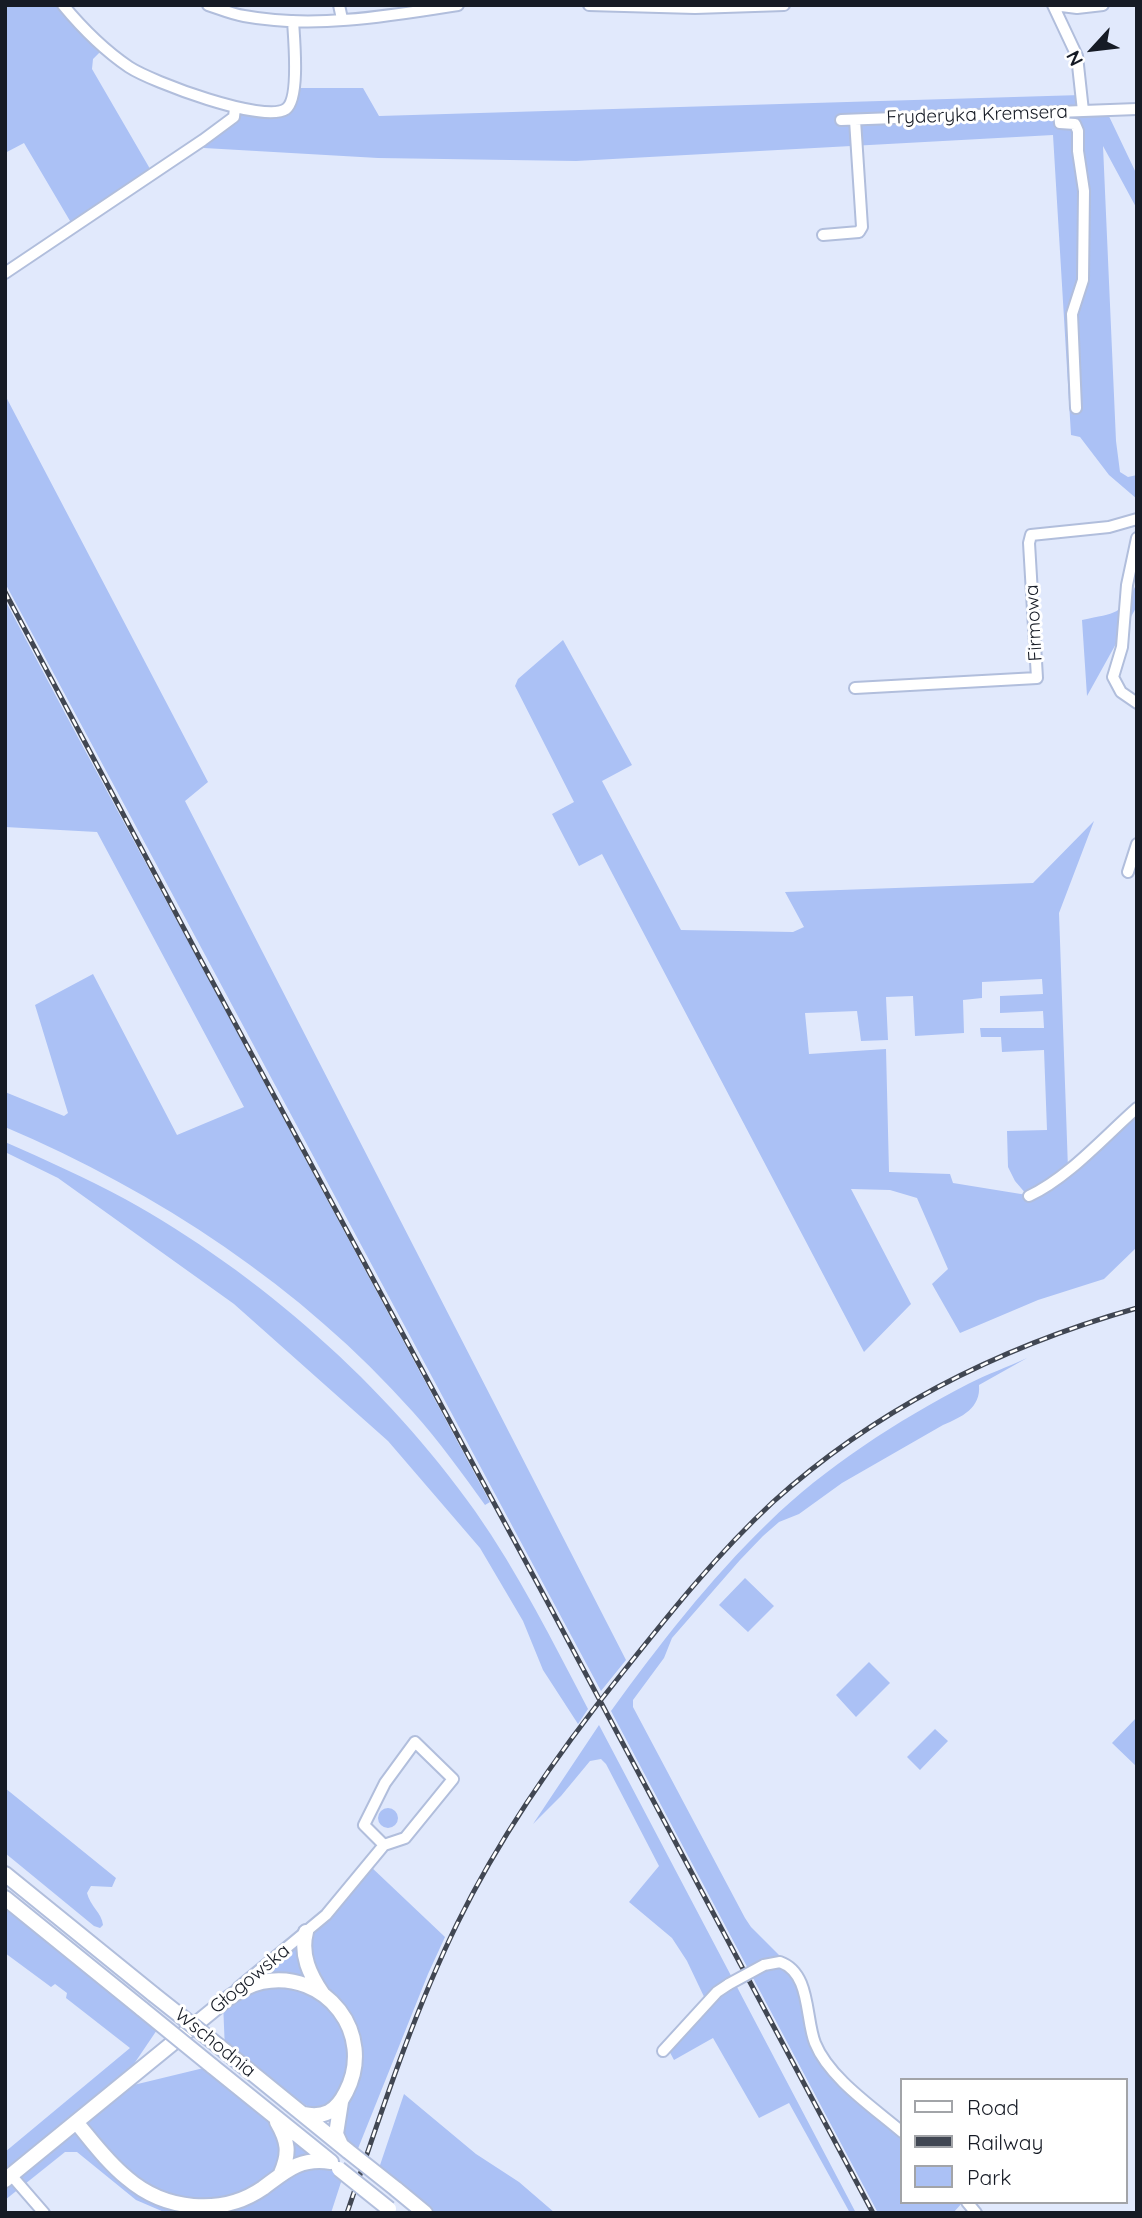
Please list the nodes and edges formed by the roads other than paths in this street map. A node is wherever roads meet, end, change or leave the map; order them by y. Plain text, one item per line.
1 (63, 5) edge
2 (208, 5) edge
3 (339, 5) edge
4 (458, 5) edge
5 (589, 5) edge
6 (784, 5) edge
7 (1054, 5) edge
8 (1103, 5) edge
9 (342, 19) junction
10 (293, 21) junction
11 (235, 108) junction
12 (1137, 109) edge
13 (1083, 111) junction
14 (1059, 112) junction
15 (841, 120) dead end
16 (855, 120) junction
17 (823, 235) dead end
18 (5, 273) edge
19 (1076, 408) dead end
20 (1137, 519) edge
21 (1137, 538) edge
22 (855, 688) dead end
23 (1137, 703) edge
24 (1137, 844) edge
25 (1128, 872) dead end
26 (1137, 1108) edge
27 (1028, 1196) dead end
28 (384, 1845) junction
29 (5, 1874) edge
30 (5, 1898) edge
31 (306, 1932) junction
32 (324, 1995) junction
33 (223, 2001) junction
34 (663, 2051) dead end
35 (341, 2102) junction
36 (303, 2114) junction
37 (273, 2115) junction
38 (76, 2122) junction
39 (900, 2131) edge
40 (345, 2149) junction
41 (335, 2165) junction
42 (281, 2173) junction
43 (8, 2177) edge
44 (391, 2211) edge
45 (44, 2213) edge
46 (425, 2213) edge

1 - 11 street
2 - 10 street
3 - 9 street
4 - 9 street
5 - 6 street
7 - 8 street
7 - 13 street, Fryderyka Kremsera
9 - 10 street
10 - 11 street
11 - 18 street
12 - 13 street, Fryderyka Kremsera
13 - 14 street, Fryderyka Kremsera
14 - 16 street, Fryderyka Kremsera
14 - 19 street
15 - 16 street, Fryderyka Kremsera
16 - 17 street
20 - 22 street, Firmowa
21 - 23 street
24 - 25 street
26 - 27 street
28 - 28 street, Głogowska
28 - 31 street, Głogowska
29 - 36 street, Wschodnia, bridge
30 - 37 street, Wschodnia, bridge
31 - 32 street
31 - 33 street, Głogowska
32 - 33 street
32 - 35 street
33 - 38 street, Głogowska
34 - 39 street, bridge
35 - 36 street
35 - 40 street
36 - 40 street, Wschodnia
37 - 41 street, Wschodnia
37 - 42 street
38 - 42 street
38 - 43 street, Głogowska
40 - 46 street, Wschodnia, bridge
41 - 42 street
41 - 44 street, Wschodnia, bridge
43 - 45 street

